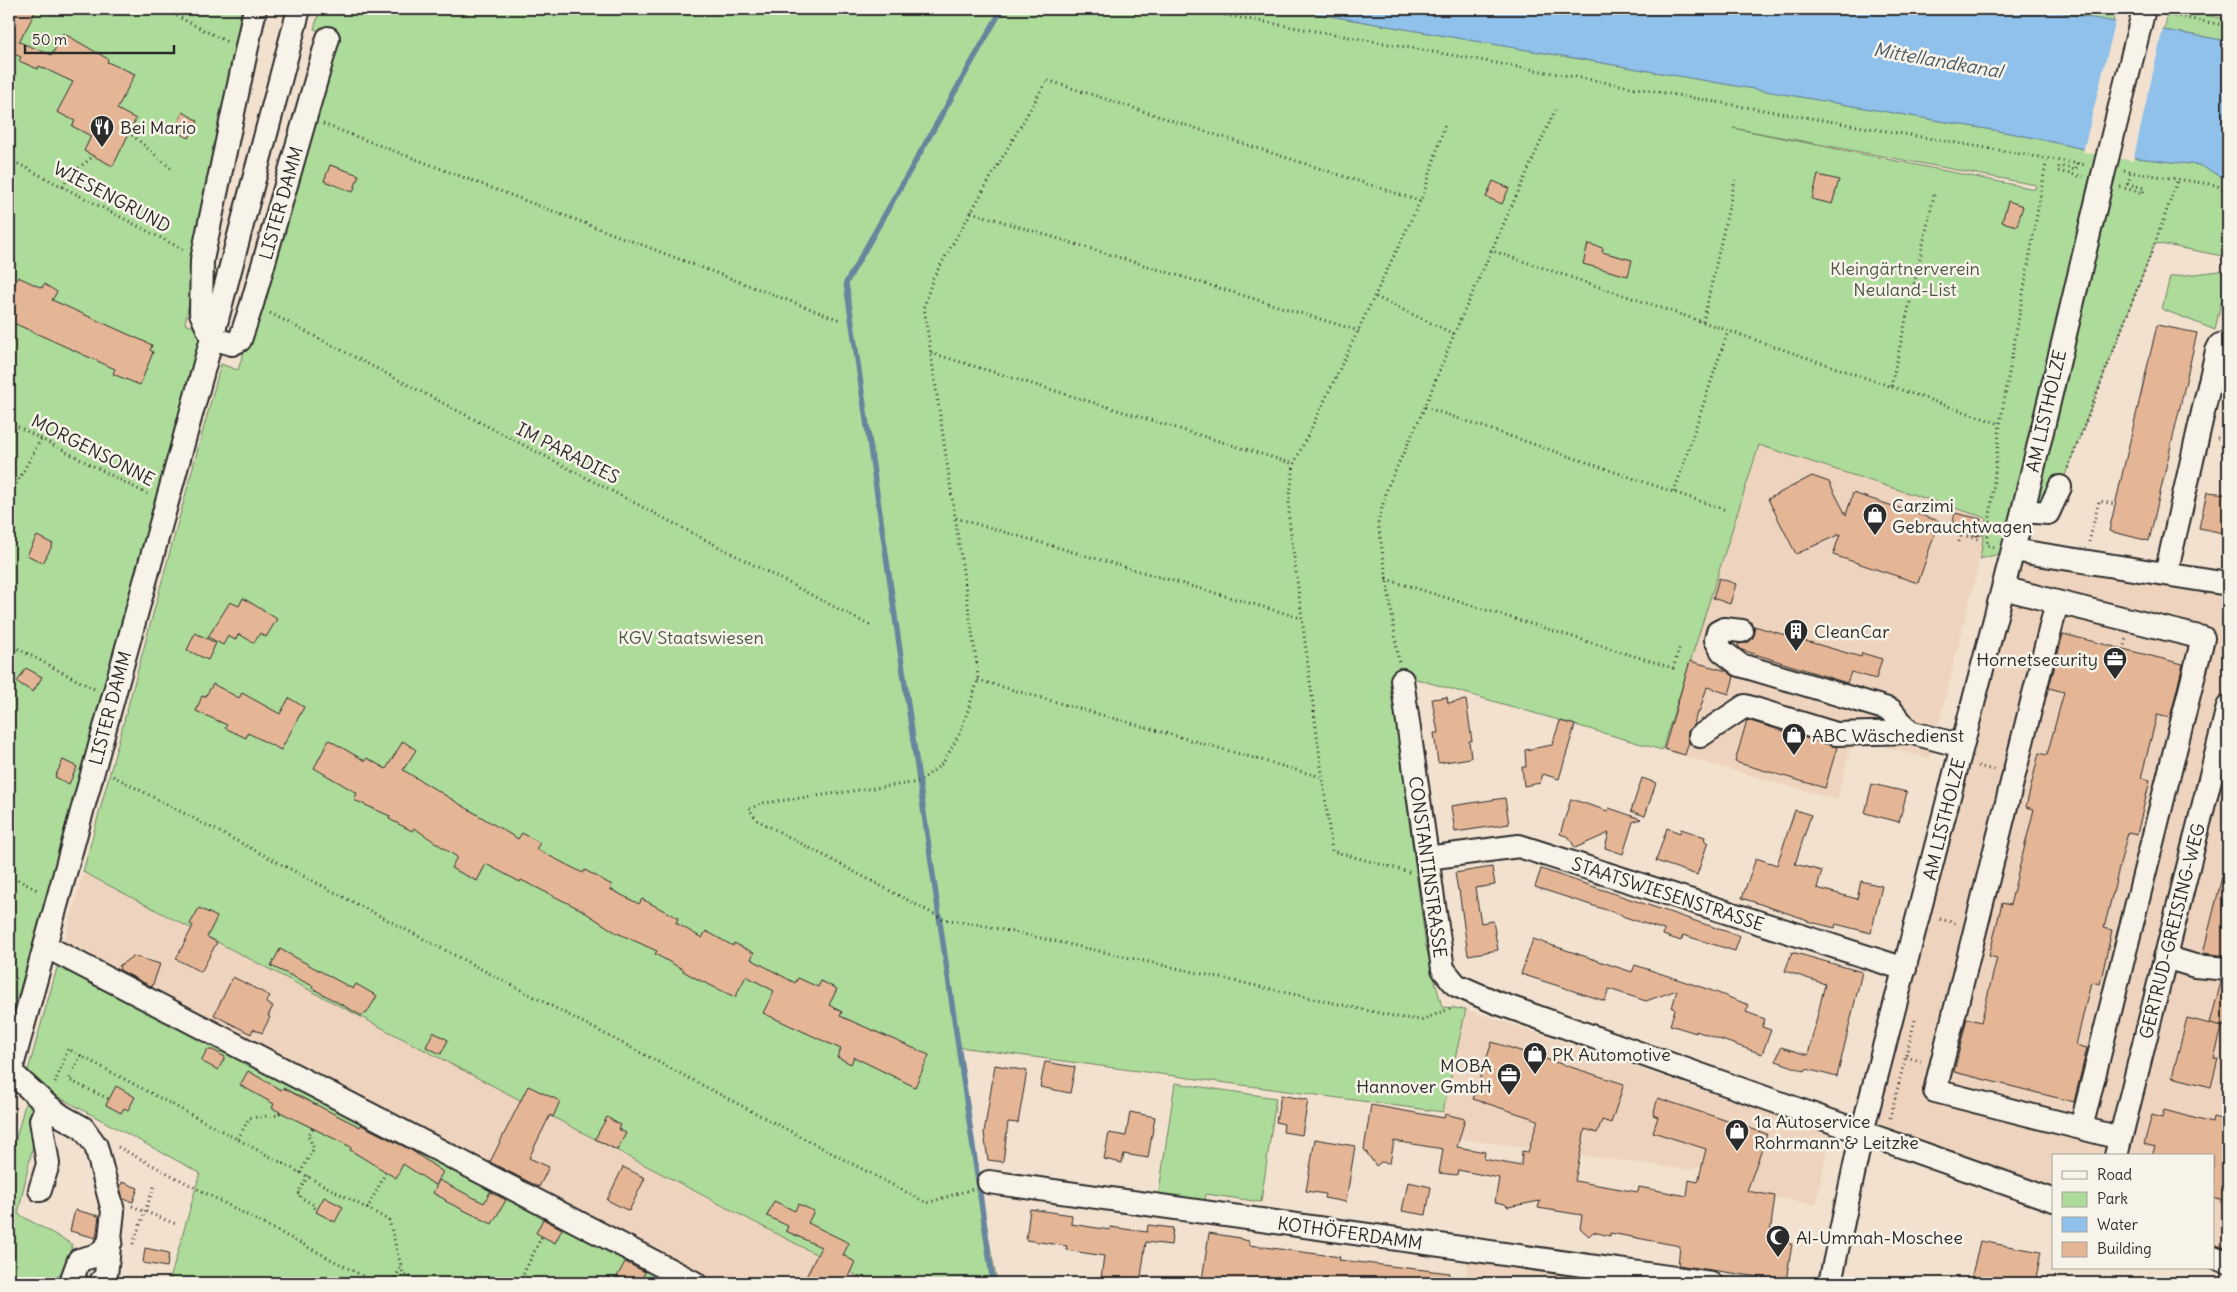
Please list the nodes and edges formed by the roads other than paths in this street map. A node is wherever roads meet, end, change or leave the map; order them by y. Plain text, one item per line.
1 (255, 9) edge
2 (299, 9) edge
3 (2151, 11) edge
4 (328, 38) dead end
5 (212, 338) junction
6 (2228, 343) edge
7 (2060, 487) road end
8 (2022, 511) junction
9 (2004, 548) junction
10 (2166, 574) junction
11 (2228, 584) edge
12 (2003, 588) junction
13 (2057, 602) junction
14 (1742, 631) dead end
15 (1402, 680) road end
16 (2228, 707) edge
17 (1909, 732) junction
18 (1700, 736) dead end
19 (1962, 746) junction
20 (1428, 866) junction
21 (45, 946) junction
22 (2165, 957) junction
23 (1905, 969) junction
24 (2228, 969) edge
25 (10, 1074) edge
26 (47, 1105) junction
27 (2082, 1128) junction
28 (1862, 1132) junction
29 (2118, 1147) edge
30 (983, 1185) road end
31 (40, 1190) dead end
32 (2052, 1200) edge
33 (121, 1244) junction
34 (2214, 1257) edge
35 (2228, 1262) edge
36 (78, 1283) edge
37 (100, 1283) edge
38 (695, 1283) edge
39 (1711, 1283) edge
40 (1830, 1283) edge

1 - 5 street
2 - 5 street, LISTER DAMM
3 - 8 street, AM LISTHOLZE, bridge
4 - 5 street, LISTER DAMM
5 - 21 street, LISTER DAMM
6 - 10 street
7 - 8 street
8 - 9 street, AM LISTHOLZE
9 - 10 street
9 - 12 street, AM LISTHOLZE
10 - 11 street
12 - 13 street
12 - 19 street, AM LISTHOLZE
13 - 27 street
13 - 27 street
14 - 17 street
15 - 20 street, CONSTANTINSTRASSE
16 - 22 street, GERTRUD-GREISING-WEG
17 - 18 street
17 - 19 street
19 - 23 street, AM LISTHOLZE
20 - 23 street, STAATSWIESENSTRASSE
20 - 28 street, CONSTANTINSTRASSE
21 - 25 street, LISTER DAMM
21 - 38 street
22 - 24 street
22 - 29 street, GERTRUD-GREISING-WEG
23 - 28 street, AM LISTHOLZE
25 - 26 street
26 - 31 street
26 - 33 street
27 - 29 street
28 - 32 street, CONSTANTINSTRASSE
28 - 40 street, AM LISTHOLZE
30 - 39 street, KOTHÖFERDAMM
33 - 36 street
33 - 37 street
34 - 35 street

